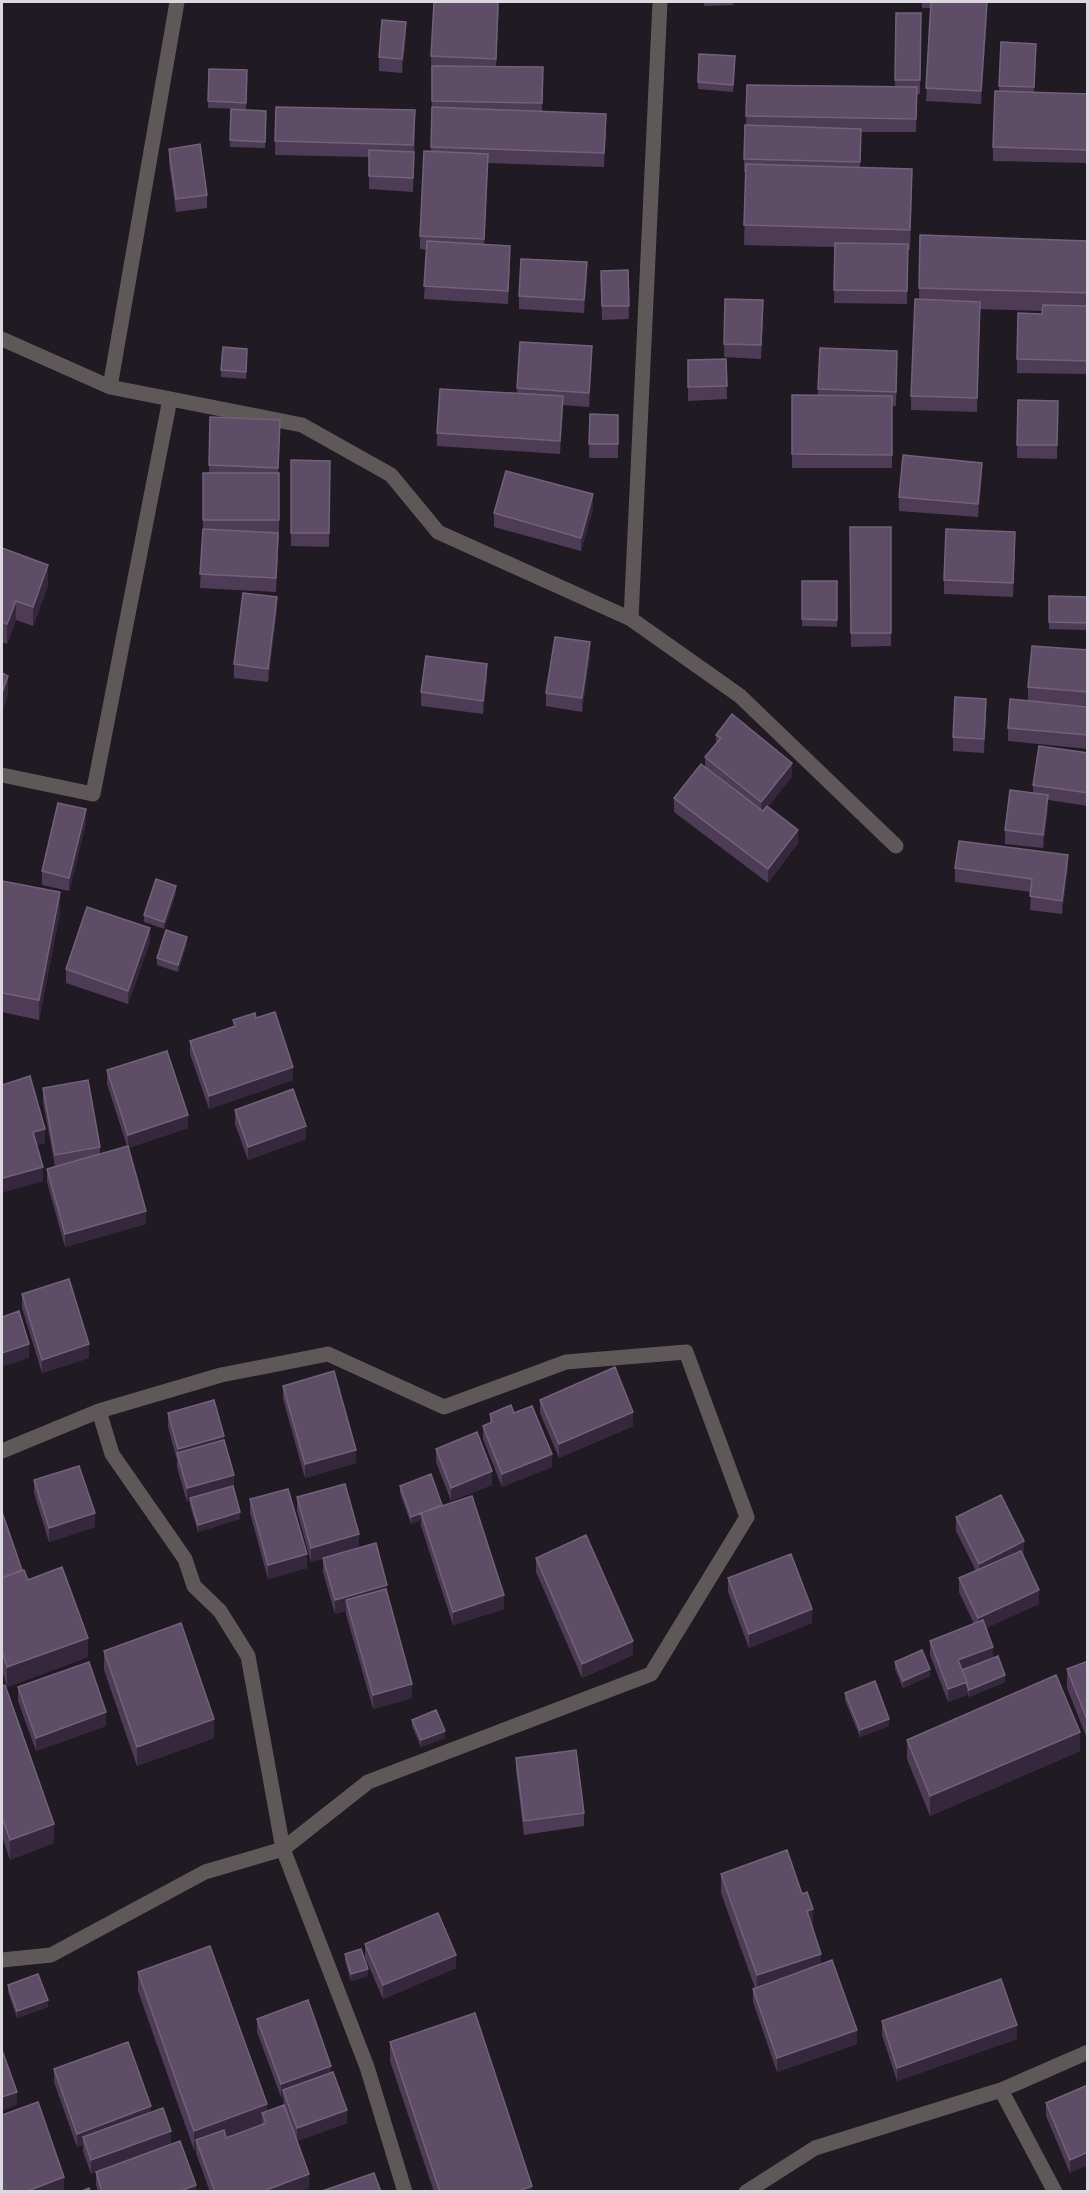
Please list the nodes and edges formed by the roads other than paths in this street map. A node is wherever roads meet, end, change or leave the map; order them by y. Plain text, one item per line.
1 (177, 2) edge
2 (660, 2) edge
3 (2, 339) edge
4 (110, 387) junction
5 (170, 399) junction
6 (631, 619) junction
7 (2, 775) edge
8 (896, 846) dead end
9 (99, 1411) junction
10 (2, 1451) edge
11 (284, 1849) junction
12 (2, 1960) edge
13 (1088, 2052) edge
14 (1000, 2090) junction
15 (405, 2192) edge
16 (746, 2192) edge
17 (1055, 2192) edge

1 - 4 street
2 - 6 street
3 - 4 street
4 - 5 street
5 - 6 street
5 - 7 street
6 - 8 street
9 - 10 street
9 - 11 street
9 - 11 street
11 - 12 street
11 - 15 street
13 - 14 street
14 - 16 street
14 - 17 street

